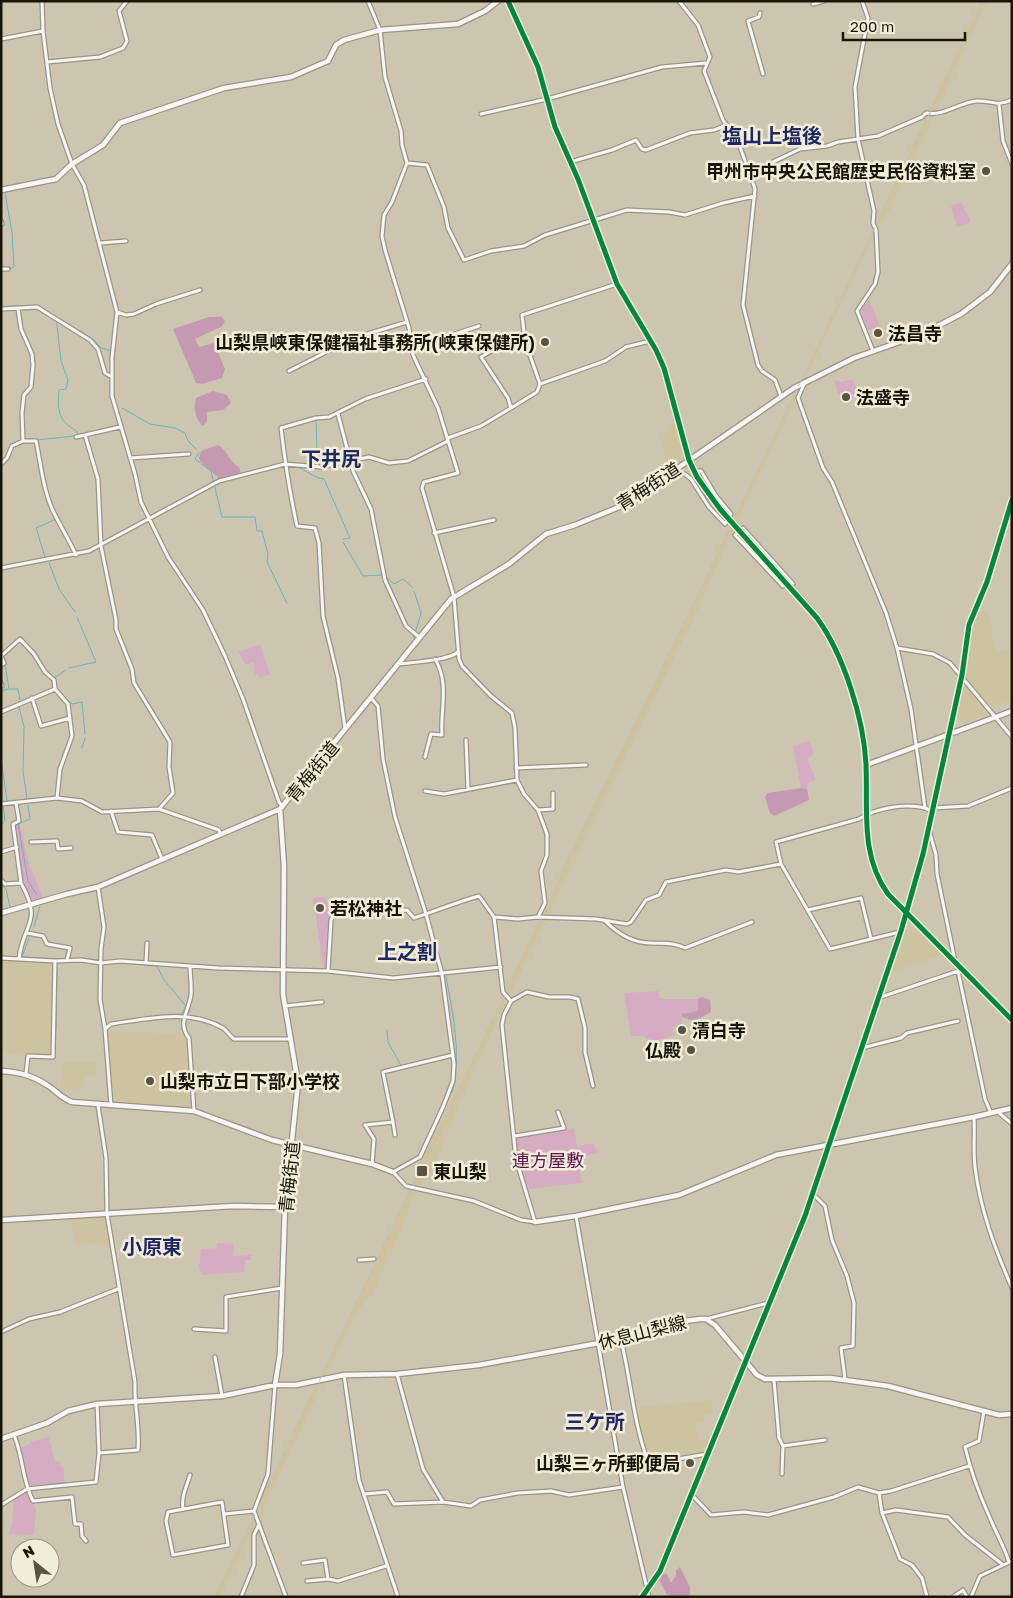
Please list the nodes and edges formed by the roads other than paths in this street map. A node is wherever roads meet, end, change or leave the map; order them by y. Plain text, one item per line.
1 (42, 1) edge
2 (127, 1) edge
3 (368, 1) edge
4 (498, 1) edge
5 (508, 1) edge
6 (679, 1) edge
7 (824, 1) edge
8 (862, 1) edge
9 (813, 4) dead end
10 (760, 13) dead end
11 (380, 30) junction
12 (43, 31) junction
13 (1, 39) edge
14 (47, 62) junction
15 (706, 63) junction
16 (764, 74) dead end
17 (547, 99) junction
18 (1012, 100) edge
19 (999, 104) junction
20 (481, 114) dead end
21 (727, 125) junction
22 (858, 139) junction
23 (570, 162) junction
24 (72, 164) junction
25 (407, 164) junction
26 (1012, 164) edge
27 (750, 173) junction
28 (1, 190) edge
29 (755, 196) junction
30 (593, 220) junction
31 (126, 241) dead end
32 (100, 243) junction
33 (1012, 264) edge
34 (1, 269) edge
35 (8, 269) dead end
36 (617, 284) junction
37 (200, 290) dead end
38 (1, 309) edge
39 (18, 309) junction
40 (117, 312) junction
41 (407, 322) junction
42 (479, 326) dead end
43 (651, 341) junction
44 (412, 348) junction
45 (493, 350) dead end
46 (873, 351) junction
47 (290, 370) dead end
48 (112, 377) junction
49 (426, 379) junction
50 (806, 382) junction
51 (540, 384) junction
52 (782, 396) junction
53 (511, 408) junction
54 (338, 414) junction
55 (120, 427) junction
56 (85, 436) junction
57 (76, 437) dead end
58 (448, 439) junction
59 (23, 441) junction
60 (189, 454) dead end
61 (130, 458) junction
62 (689, 460) junction
63 (351, 461) junction
64 (1, 464) edge
65 (285, 465) junction
66 (694, 471) junction
67 (671, 472) junction
68 (1012, 500) edge
69 (1012, 518) edge
70 (149, 520) junction
71 (494, 520) dead end
72 (1006, 521) junction
73 (434, 533) junction
74 (101, 546) junction
75 (76, 555) junction
76 (1, 568) edge
77 (793, 584) dead end
78 (783, 586) dead end
79 (454, 597) junction
80 (419, 637) junction
81 (897, 648) junction
82 (458, 651) junction
83 (435, 659) junction
84 (398, 664) junction
85 (1, 665) edge
86 (962, 675) junction
87 (55, 689) junction
88 (32, 698) junction
89 (370, 698) junction
90 (1012, 711) edge
91 (1, 712) edge
92 (996, 717) junction
93 (70, 718) junction
94 (345, 729) junction
95 (948, 735) junction
96 (1012, 737) edge
97 (466, 740) dead end
98 (917, 747) junction
99 (425, 756) dead end
100 (586, 765) dead end
101 (866, 765) junction
102 (516, 768) junction
103 (516, 780) junction
104 (1012, 788) edge
105 (468, 789) junction
106 (425, 791) dead end
107 (553, 793) dead end
108 (57, 798) junction
109 (16, 803) junction
110 (1, 804) edge
111 (281, 808) junction
112 (925, 808) junction
113 (159, 809) junction
114 (932, 809) junction
115 (538, 810) junction
116 (111, 811) junction
117 (867, 814) junction
118 (928, 828) junction
119 (220, 834) junction
120 (30, 842) dead end
121 (17, 848) junction
122 (70, 848) dead end
123 (1, 852) edge
124 (162, 860) junction
125 (781, 864) junction
126 (1, 880) edge
127 (21, 883) junction
128 (98, 887) junction
129 (32, 903) junction
130 (808, 910) junction
131 (907, 912) junction
132 (1, 914) edge
133 (426, 914) junction
134 (494, 917) junction
135 (538, 918) junction
136 (604, 920) junction
137 (752, 922) dead end
138 (901, 932) junction
139 (27, 933) junction
140 (872, 939) junction
141 (146, 943) dead end
142 (1, 958) edge
143 (19, 958) junction
144 (66, 960) junction
145 (55, 961) junction
146 (955, 961) junction
147 (100, 963) junction
148 (146, 963) junction
149 (190, 966) junction
150 (501, 967) junction
151 (960, 969) junction
152 (284, 971) junction
153 (328, 971) junction
154 (442, 974) junction
155 (878, 998) junction
156 (512, 1001) junction
157 (322, 1002) dead end
158 (284, 1006) junction
159 (182, 1016) junction
160 (1012, 1020) edge
161 (958, 1021) dead end
162 (106, 1029) junction
163 (290, 1039) junction
164 (861, 1048) junction
165 (453, 1055) junction
166 (1, 1072) edge
167 (26, 1074) junction
168 (593, 1086) dead end
169 (111, 1105) junction
170 (98, 1106) junction
171 (1012, 1108) edge
172 (194, 1111) junction
173 (558, 1112) dead end
174 (998, 1112) junction
175 (991, 1113) junction
176 (974, 1117) junction
177 (393, 1122) junction
178 (1012, 1124) edge
179 (395, 1135) dead end
180 (515, 1136) junction
181 (829, 1144) junction
182 (292, 1145) junction
183 (372, 1164) junction
184 (392, 1172) junction
185 (812, 1193) junction
186 (285, 1207) junction
187 (107, 1214) junction
188 (576, 1216) junction
189 (1, 1220) edge
190 (535, 1222) junction
191 (374, 1259) dead end
192 (359, 1260) dead end
193 (282, 1288) junction
194 (1012, 1288) edge
195 (118, 1289) junction
196 (768, 1303) junction
197 (706, 1319) junction
198 (194, 1329) dead end
199 (1, 1332) edge
200 (620, 1336) junction
201 (599, 1343) junction
202 (215, 1357) dead end
203 (745, 1360) junction
204 (397, 1374) junction
205 (344, 1375) junction
206 (845, 1379) junction
207 (774, 1380) junction
208 (275, 1385) junction
209 (222, 1396) junction
210 (134, 1402) junction
211 (97, 1404) junction
212 (984, 1412) junction
213 (1012, 1414) edge
214 (14, 1435) junction
215 (1, 1440) edge
216 (826, 1440) dead end
217 (783, 1446) junction
218 (99, 1453) junction
219 (707, 1454) junction
220 (649, 1464) junction
221 (620, 1466) junction
222 (969, 1466) junction
223 (782, 1474) dead end
224 (190, 1475) dead end
225 (623, 1487) junction
226 (27, 1489) junction
227 (879, 1493) junction
228 (364, 1494) junction
229 (692, 1495) junction
230 (443, 1502) junction
231 (1, 1505) edge
232 (183, 1509) junction
233 (254, 1511) junction
234 (882, 1513) junction
235 (224, 1514) junction
236 (260, 1524) junction
237 (86, 1541) dead end
238 (1010, 1561) edge
239 (303, 1564) dead end
240 (1002, 1564) junction
241 (386, 1566) junction
242 (328, 1579) junction
243 (307, 1581) dead end
244 (647, 1590) junction
245 (241, 1597) edge
246 (286, 1597) edge
247 (398, 1597) edge
248 (642, 1597) edge
249 (649, 1597) edge
250 (927, 1597) edge
251 (952, 1597) edge
252 (969, 1597) edge

1 - 12 street
2 - 14 street
3 - 11 street
4 - 11 street
5 - 17 street
6 - 15 street
7 - 9 street
8 - 22 street
10 - 16 street
11 - 24 street
11 - 25 street
12 - 13 street
12 - 14 street
14 - 24 street
15 - 17 street
15 - 21 street
17 - 20 street
17 - 23 street
18 - 19 street
19 - 22 street
19 - 26 street
21 - 23 street
21 - 27 street
22 - 27 street
22 - 46 street
23 - 30 street
24 - 28 street
24 - 32 street
25 - 30 street
25 - 41 street
27 - 29 street
29 - 30 street
29 - 52 street
30 - 36 street
31 - 32 street
32 - 40 street
33 - 46 street, 青梅街道
34 - 35 street
36 - 43 street
36 - 51 street
37 - 40 street
38 - 39 street
39 - 48 street
39 - 59 street
40 - 48 street
41 - 44 street
41 - 47 street
42 - 44 street
43 - 51 street
43 - 62 street
44 - 49 street
45 - 53 street
46 - 50 street, 青梅街道
48 - 55 street
49 - 54 street
49 - 58 street
50 - 52 street, 青梅街道
50 - 81 street
51 - 53 street
52 - 62 street, 青梅街道
53 - 58 street
54 - 63 street
54 - 65 street
55 - 56 street
55 - 61 street
56 - 57 street
56 - 74 street
58 - 63 street
58 - 73 street
59 - 64 street
59 - 75 street
60 - 61 street
61 - 70 street
62 - 66 street
62 - 67 street, 青梅街道
63 - 65 street
63 - 80 street
65 - 70 street
65 - 94 street
66 - 67 street
66 - 101 street, bridge
67 - 79 street, 青梅街道
68 - 72 street
69 - 72 street
70 - 74 street
70 - 111 street
71 - 73 street
72 - 86 street
73 - 79 street
74 - 75 street
74 - 113 street
75 - 76 street
77 - 78 street
79 - 80 street, 青梅街道
79 - 82 street
80 - 84 street, 青梅街道
81 - 86 street
81 - 98 street
82 - 83 street
82 - 102 street
83 - 84 street
83 - 99 street
84 - 89 street, 青梅街道
85 - 87 street
86 - 92 street
86 - 95 street
87 - 88 street
87 - 93 street
88 - 91 street
88 - 93 street
89 - 94 street, 青梅街道
89 - 133 street
90 - 92 street
92 - 95 street
92 - 96 street
93 - 108 street
94 - 111 street, 青梅街道
95 - 98 street
95 - 114 street
97 - 105 street
98 - 101 street
98 - 112 street
100 - 102 street
101 - 117 street
102 - 103 street
103 - 105 street
103 - 115 street
104 - 114 street
105 - 106 street
107 - 115 street
108 - 109 street
108 - 116 street
109 - 110 street
109 - 121 street
111 - 119 street
111 - 152 street, 青梅街道
112 - 114 street
112 - 117 street
113 - 116 street
113 - 119 street
114 - 118 street
115 - 135 street
116 - 124 street
117 - 125 street
117 - 131 street
118 - 131 street
118 - 146 street
119 - 124 street
120 - 122 street
121 - 123 street
121 - 127 street
124 - 128 street
125 - 130 street
125 - 136 street
126 - 127 street
127 - 129 street
128 - 129 street
128 - 147 street
129 - 132 street
129 - 139 street
130 - 140 street
130 - 140 street
131 - 138 street
131 - 146 street
133 - 134 street
133 - 153 street
133 - 154 street
134 - 135 street
134 - 150 street
135 - 136 street
136 - 137 street
138 - 140 street
138 - 155 street
139 - 143 street
139 - 144 street
141 - 148 street
142 - 143 street
143 - 145 street
144 - 145 street
144 - 147 street
145 - 167 street
146 - 151 street
147 - 148 street
147 - 162 street
148 - 149 street
149 - 152 street
149 - 159 street
150 - 154 street
150 - 156 street
151 - 155 street
151 - 160 street
151 - 175 street
152 - 153 street
152 - 158 street, 青梅街道
153 - 154 street
154 - 165 street
155 - 164 street
156 - 168 street
156 - 180 street
157 - 158 street
158 - 163 street, 青梅街道
159 - 162 street
159 - 163 street
159 - 172 street
161 - 164 street
162 - 169 street
163 - 182 street, 青梅街道
164 - 181 street
165 - 177 street
165 - 184 street
166 - 167 street
167 - 170 street
169 - 170 street
169 - 172 street
170 - 187 street
171 - 174 street
172 - 182 street
173 - 180 street
174 - 175 street
174 - 178 street
175 - 176 street
176 - 181 street
176 - 194 street
177 - 179 street
177 - 183 street
180 - 190 street
181 - 185 street
181 - 188 street
182 - 183 street
182 - 186 street, 青梅街道
183 - 184 street
184 - 190 street
185 - 196 street
185 - 206 street
186 - 187 street
186 - 193 street, 青梅街道
187 - 189 street
187 - 195 street
188 - 190 street
188 - 201 street
191 - 192 street
193 - 198 street
193 - 208 street, 青梅街道
195 - 199 street
195 - 210 street
196 - 197 street
196 - 203 street
197 - 200 street, 休息山梨線
197 - 203 street, 休息山梨線
200 - 201 street, 休息山梨線
200 - 220 street
201 - 204 street, 休息山梨線
201 - 221 street
202 - 209 street
203 - 207 street, 休息山梨線
203 - 219 street
204 - 205 street, 休息山梨線
204 - 230 street
205 - 208 street, 休息山梨線
205 - 228 street
206 - 207 street, 休息山梨線
206 - 212 street, 休息山梨線
207 - 217 street
208 - 209 street
208 - 233 street
209 - 210 street
210 - 211 street
210 - 218 street
211 - 214 street
211 - 218 street
212 - 213 street, 休息山梨線
212 - 222 street
214 - 215 street
214 - 226 street
216 - 217 street
217 - 223 street
218 - 226 street
219 - 220 street
219 - 229 street
220 - 221 street
221 - 225 street
222 - 227 street
222 - 238 street
224 - 232 street
225 - 230 street
225 - 244 street
226 - 231 street
226 - 237 street
227 - 229 street
227 - 234 street
228 - 230 street
228 - 241 street
229 - 244 street
232 - 235 street
232 - 235 street
233 - 235 street
233 - 236 street
234 - 240 street
234 - 250 street
236 - 245 street
236 - 246 street
238 - 240 street
239 - 242 street
240 - 252 street
241 - 242 street
241 - 247 street
242 - 243 street
244 - 248 street
244 - 249 street
251 - 252 street

